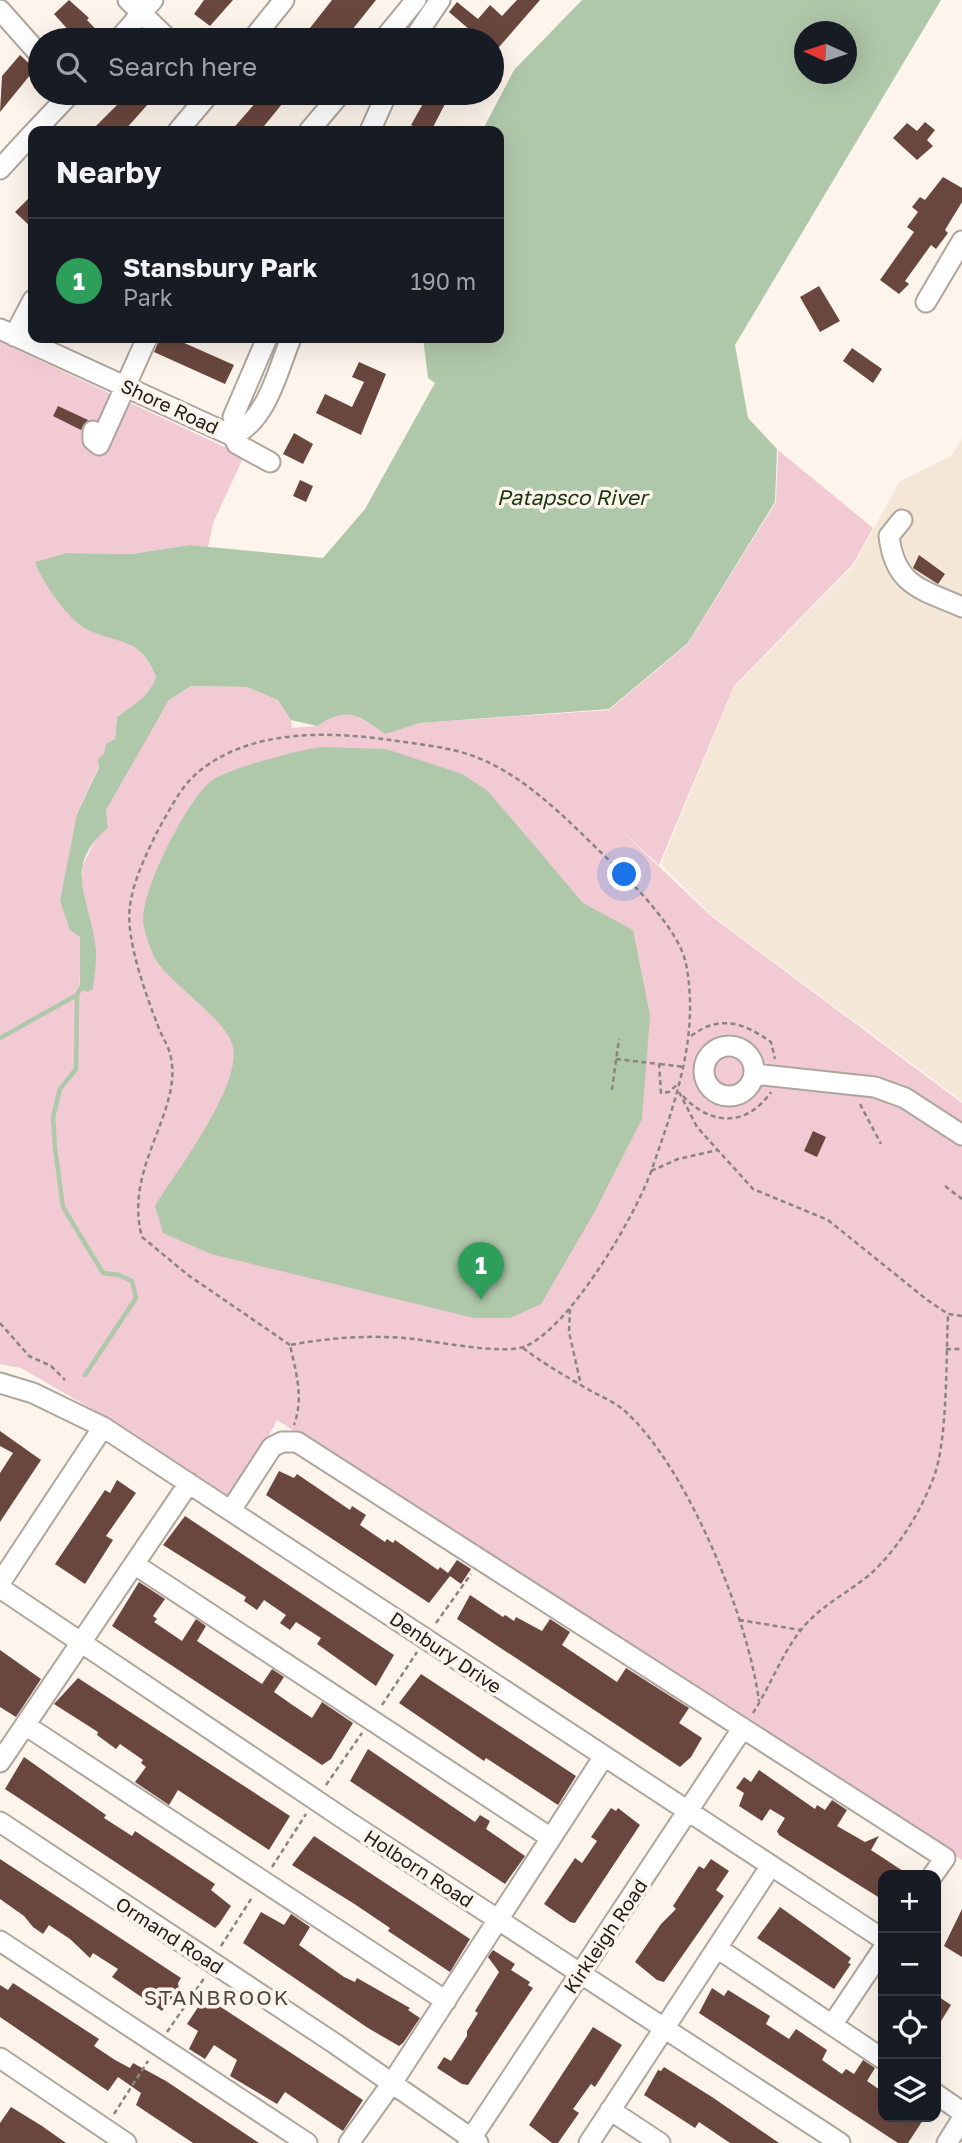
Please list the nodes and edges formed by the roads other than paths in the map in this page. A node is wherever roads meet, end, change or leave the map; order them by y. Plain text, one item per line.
1 (284, 0) edge
2 (416, 0) edge
3 (440, 0) edge
4 (141, 5) edge
5 (4, 9) edge
6 (126, 28) edge
7 (159, 28) edge
8 (267, 28) edge
9 (393, 28) edge
10 (421, 28) edge
11 (28, 40) edge
12 (60, 105) edge
13 (200, 105) edge
14 (330, 105) edge
15 (382, 105) edge
16 (40, 126) edge
17 (182, 126) edge
18 (313, 126) edge
19 (372, 126) edge
20 (28, 139) edge
21 (0, 169) edge
22 (962, 241) edge
23 (926, 302) dead end
24 (28, 306) edge
25 (7, 333) edge
26 (28, 342) edge
27 (30, 343) edge
28 (144, 343) edge
29 (265, 343) edge
30 (289, 343) edge
31 (124, 384) junction
32 (233, 426) junction
33 (93, 431) dead end
34 (270, 461) dead end
35 (902, 520) dead end
36 (962, 607) edge
37 (754, 1074) dead end
38 (962, 1135) edge
39 (3, 1388) edge
40 (103, 1427) junction
41 (189, 1483) junction
42 (231, 1510) junction
43 (134, 1564) junction
44 (0, 1586) edge
45 (81, 1642) junction
46 (25, 1725) junction
47 (742, 1729) junction
48 (603, 1758) junction
49 (0, 1762) edge
50 (688, 1812) junction
51 (0, 1822) edge
52 (551, 1838) junction
53 (771, 1867) junction
54 (937, 1870) edge
55 (499, 1920) junction
56 (878, 1936) edge
57 (0, 1941) edge
58 (717, 1948) junction
59 (878, 1956) edge
60 (580, 1973) junction
61 (446, 2001) junction
62 (832, 2025) junction
63 (664, 2028) junction
64 (878, 2056) edge
65 (0, 2058) edge
66 (392, 2083) junction
67 (941, 2097) edge
68 (610, 2110) junction
69 (962, 2112) edge
70 (962, 2119) edge
71 (472, 2141) edge
72 (126, 2143) edge
73 (307, 2143) edge
74 (349, 2143) edge
75 (589, 2143) edge
76 (660, 2143) edge
77 (840, 2143) edge
78 (947, 2143) edge

1 - 8 street
2 - 9 street
3 - 10 street
4 - 6 street
4 - 7 street
5 - 11 street
12 - 16 street
13 - 17 street
14 - 18 street
15 - 19 street
20 - 21 street
22 - 23 street
24 - 25 street
25 - 26 street, Shore Road
27 - 31 street, Shore Road
28 - 31 street
29 - 32 street
30 - 32 street, Shore Road
31 - 32 street, Shore Road
31 - 33 street
32 - 34 street
35 - 36 street
37 - 38 street
39 - 40 street, Denbury Drive
40 - 41 street, Denbury Drive
40 - 44 street
41 - 42 street, Denbury Drive
41 - 43 street
42 - 47 street
42 - 48 street, Denbury Drive
43 - 45 street
43 - 52 street
44 - 45 street, Holborn Road
45 - 46 street
45 - 55 street, Holborn Road
46 - 49 street
46 - 61 street
47 - 50 street, Kirkleigh Road
47 - 54 street
48 - 50 street, Denbury Drive
48 - 52 street
50 - 53 street, Denbury Drive
50 - 60 street, Kirkleigh Road
51 - 66 street, Ormand Road
52 - 55 street
53 - 56 street, Denbury Drive
53 - 58 street
55 - 60 street, Holborn Road
55 - 61 street
57 - 73 street
58 - 62 street
58 - 63 street
59 - 62 street
60 - 63 street, Holborn Road
60 - 71 street, Kirkleigh Road
61 - 66 street
62 - 64 street
63 - 68 street
63 - 77 street, Holborn Road
65 - 72 street
66 - 71 street, Ormand Road
66 - 74 street
67 - 69 street
68 - 75 street
68 - 76 street
70 - 78 street

